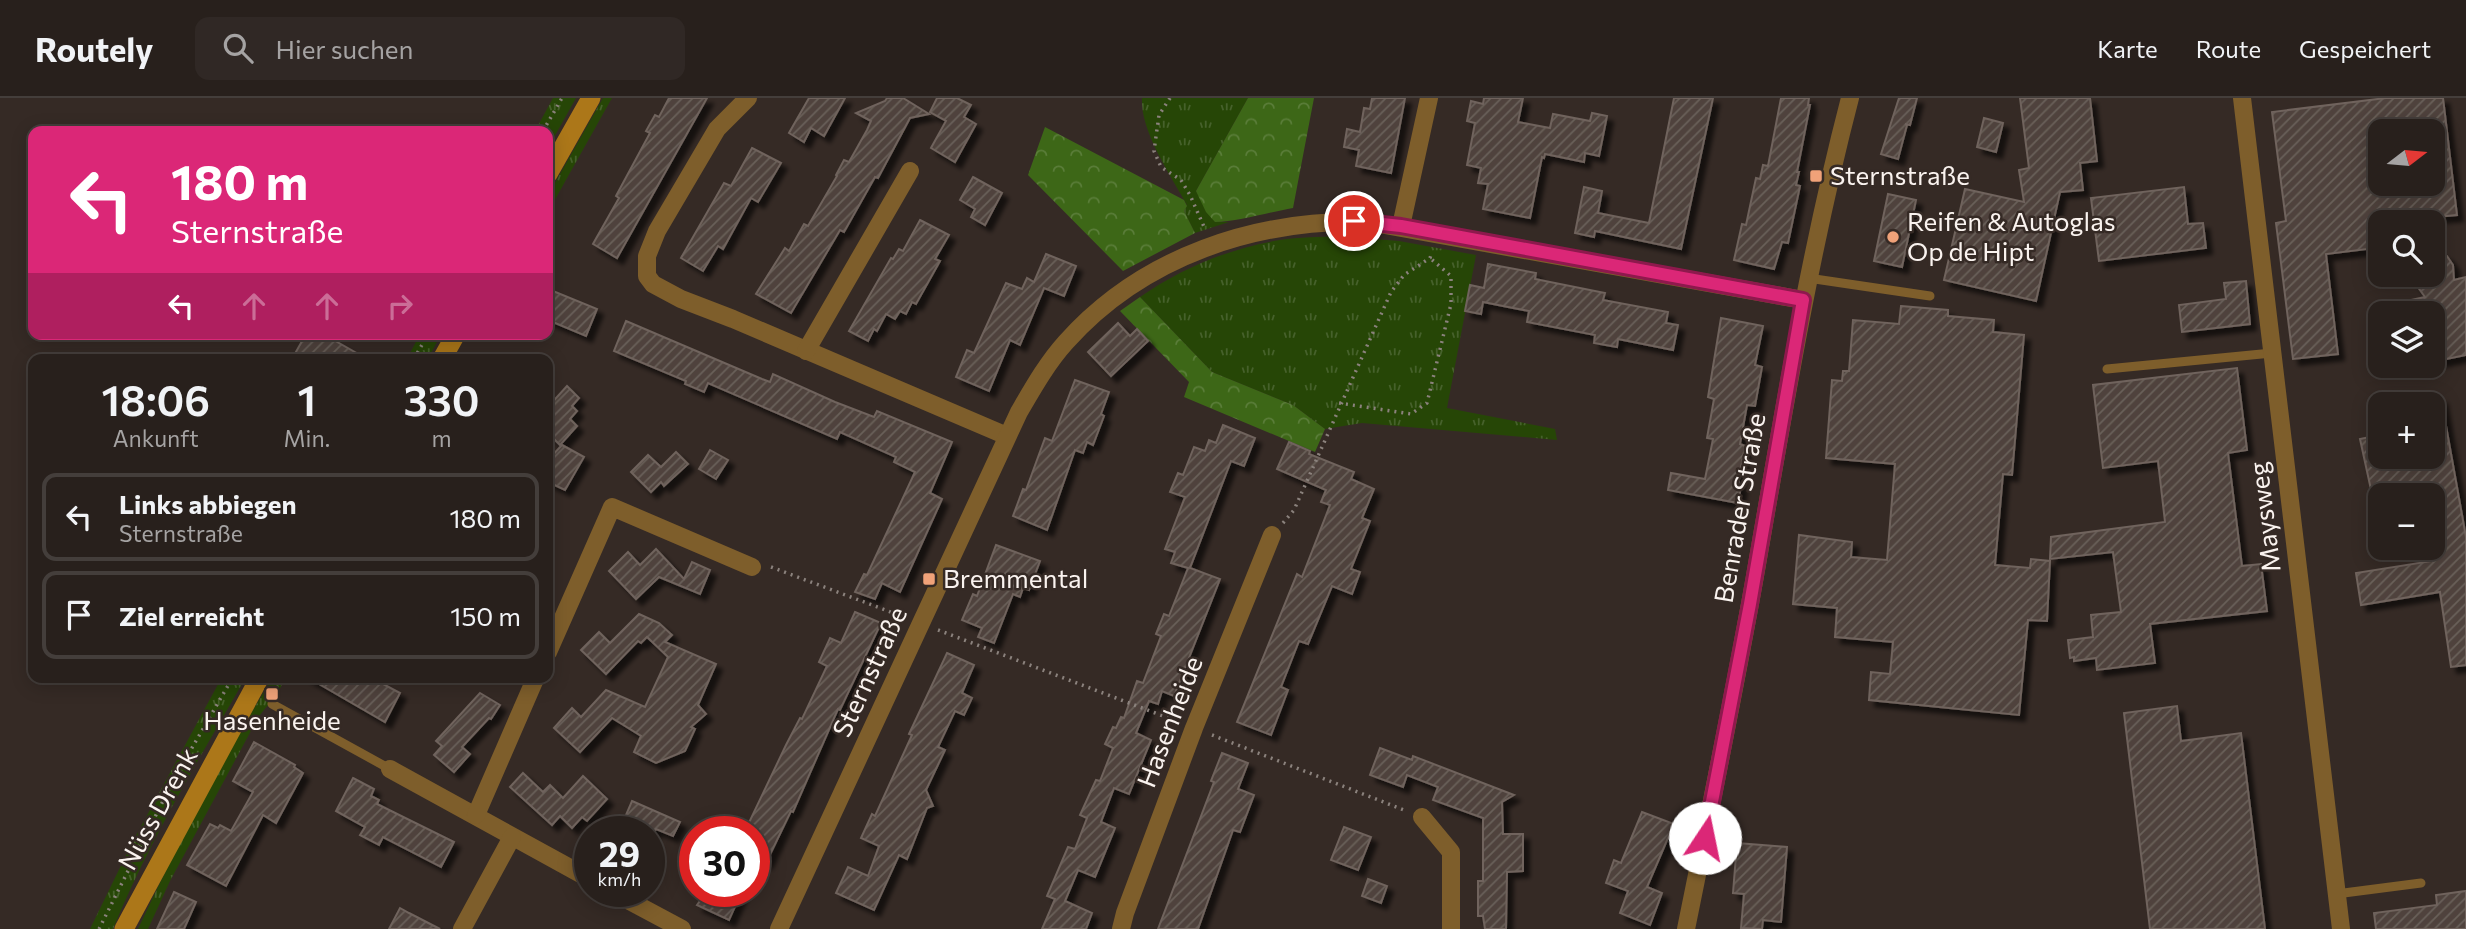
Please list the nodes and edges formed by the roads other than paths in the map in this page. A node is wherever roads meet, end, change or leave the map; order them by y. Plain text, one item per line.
1 (591, 98) edge
2 (748, 98) edge
3 (1429, 98) edge
4 (1850, 98) edge
5 (2242, 98) edge
6 (553, 165) edge
7 (910, 171) dead end
8 (1401, 226) junction
9 (1808, 278) junction
10 (1930, 296) dead end
11 (1803, 300) junction
12 (806, 351) junction
13 (2272, 353) junction
14 (2107, 369) dead end
15 (1007, 436) junction
16 (1272, 535) road end
17 (752, 567) road end
18 (553, 641) edge
19 (257, 683) edge
20 (534, 683) edge
21 (272, 704) dead end
22 (390, 769) joint
23 (476, 815) junction
24 (1422, 817) road end
25 (512, 837) junction
26 (574, 870) edge
27 (2421, 883) dead end
28 (2336, 894) junction
29 (641, 907) edge
30 (124, 929) edge
31 (462, 929) edge
32 (682, 929) edge
33 (779, 929) edge
34 (1121, 929) edge
35 (1451, 929) edge
36 (1686, 929) edge
37 (2341, 929) edge

1 - 6 main road
2 - 12 street
3 - 8 street
4 - 9 street, Benrader Straße
5 - 13 street, Maysweg
7 - 12 street
8 - 11 street, Sternstraße
8 - 15 street, Sternstraße
9 - 10 lane
9 - 11 street, Benrader Straße
11 - 36 street, Benrader Straße
12 - 15 street
13 - 14 lane
13 - 28 street, Maysweg
15 - 33 street, Sternstraße
16 - 34 street, Hasenheide
17 - 18 street
19 - 30 main road, Nüss Drenk
20 - 23 street
21 - 22 lane
22 - 23 street
23 - 25 street
24 - 35 street
25 - 26 street
25 - 31 street
27 - 28 lane
28 - 37 street, Maysweg
29 - 32 street

